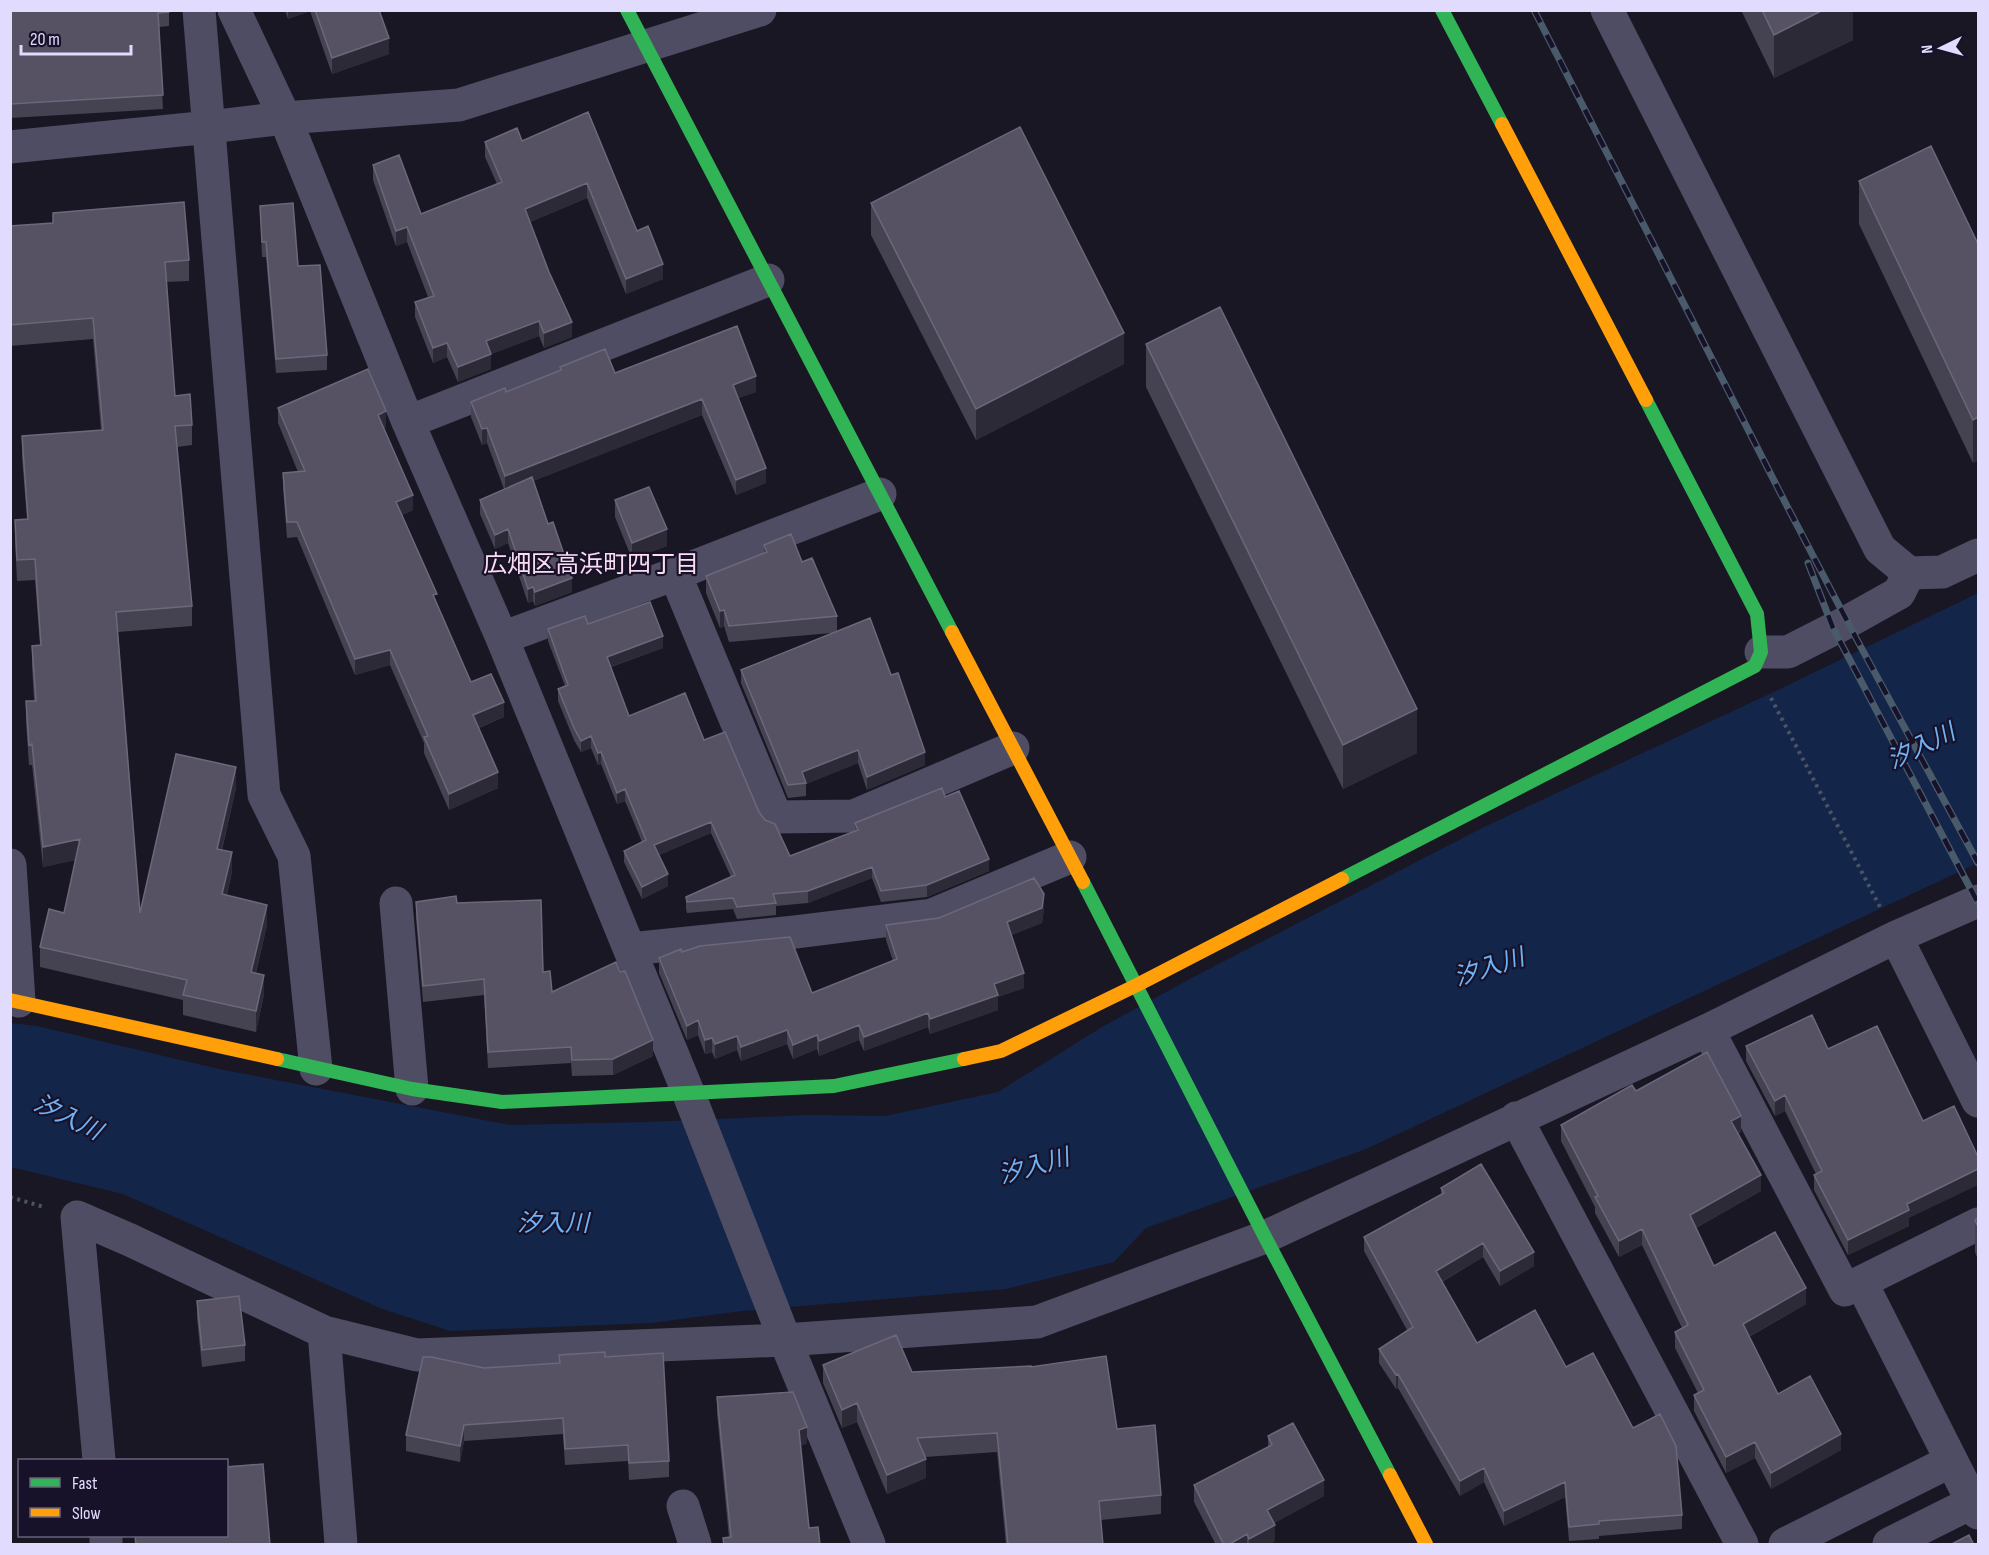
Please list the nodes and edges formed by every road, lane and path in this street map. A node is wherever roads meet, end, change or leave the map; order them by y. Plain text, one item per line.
1 (199, 10) edge
2 (234, 10) edge
3 (627, 10) edge
4 (760, 10) edge
5 (1442, 10) edge
6 (1607, 10) edge
7 (646, 46) junction
8 (285, 118) junction
9 (210, 127) junction
10 (10, 147) edge
11 (768, 280) junction
12 (408, 422) junction
13 (880, 494) junction
14 (1978, 555) edge
15 (1909, 573) junction
16 (675, 574) junction
17 (502, 638) junction
18 (1758, 659) junction
19 (1013, 748) junction
20 (1070, 857) junction
21 (10, 865) edge
22 (1978, 901) edge
23 (396, 903) dead end
24 (1896, 937) junction
25 (630, 949) junction
26 (1137, 985) junction
27 (15, 1000) edge
28 (1708, 1030) junction
29 (316, 1068) junction
30 (412, 1089) junction
31 (688, 1092) junction
32 (1978, 1101) edge
33 (1516, 1118) junction
34 (1978, 1224) edge
35 (1265, 1237) junction
36 (1861, 1282) junction
37 (324, 1332) junction
38 (785, 1340) junction
39 (99, 1459) edge
40 (1951, 1461) junction
41 (683, 1506) dead end
42 (1976, 1508) edge
43 (341, 1545) edge
44 (695, 1545) edge
45 (869, 1545) edge
46 (1426, 1545) edge
47 (1742, 1545) edge
48 (1785, 1545) edge
49 (1889, 1545) edge

1 - 9 street
2 - 8 street
3 - 7 street
4 - 7 street
5 - 18 street
6 - 15 street
7 - 8 street
7 - 11 street
8 - 9 street
8 - 12 street
9 - 10 street
9 - 29 street
11 - 12 street
11 - 13 street
12 - 17 street
13 - 16 street
13 - 19 street
14 - 15 street
15 - 18 street
16 - 17 street
16 - 19 street
17 - 25 street
18 - 24 path
18 - 26 street
19 - 20 street
20 - 25 street
20 - 26 street
21 - 27 street
22 - 24 street
23 - 30 street
24 - 28 street
24 - 32 street
25 - 31 street
26 - 31 street
26 - 35 street
27 - 29 street
28 - 33 street
28 - 36 street
29 - 30 street
30 - 31 street
31 - 38 street
33 - 35 street
33 - 47 street
34 - 36 street
35 - 38 street
35 - 46 street
36 - 40 street
37 - 38 street
37 - 39 street
37 - 43 street
38 - 45 street
40 - 42 street
40 - 48 street
41 - 44 street
42 - 49 street

